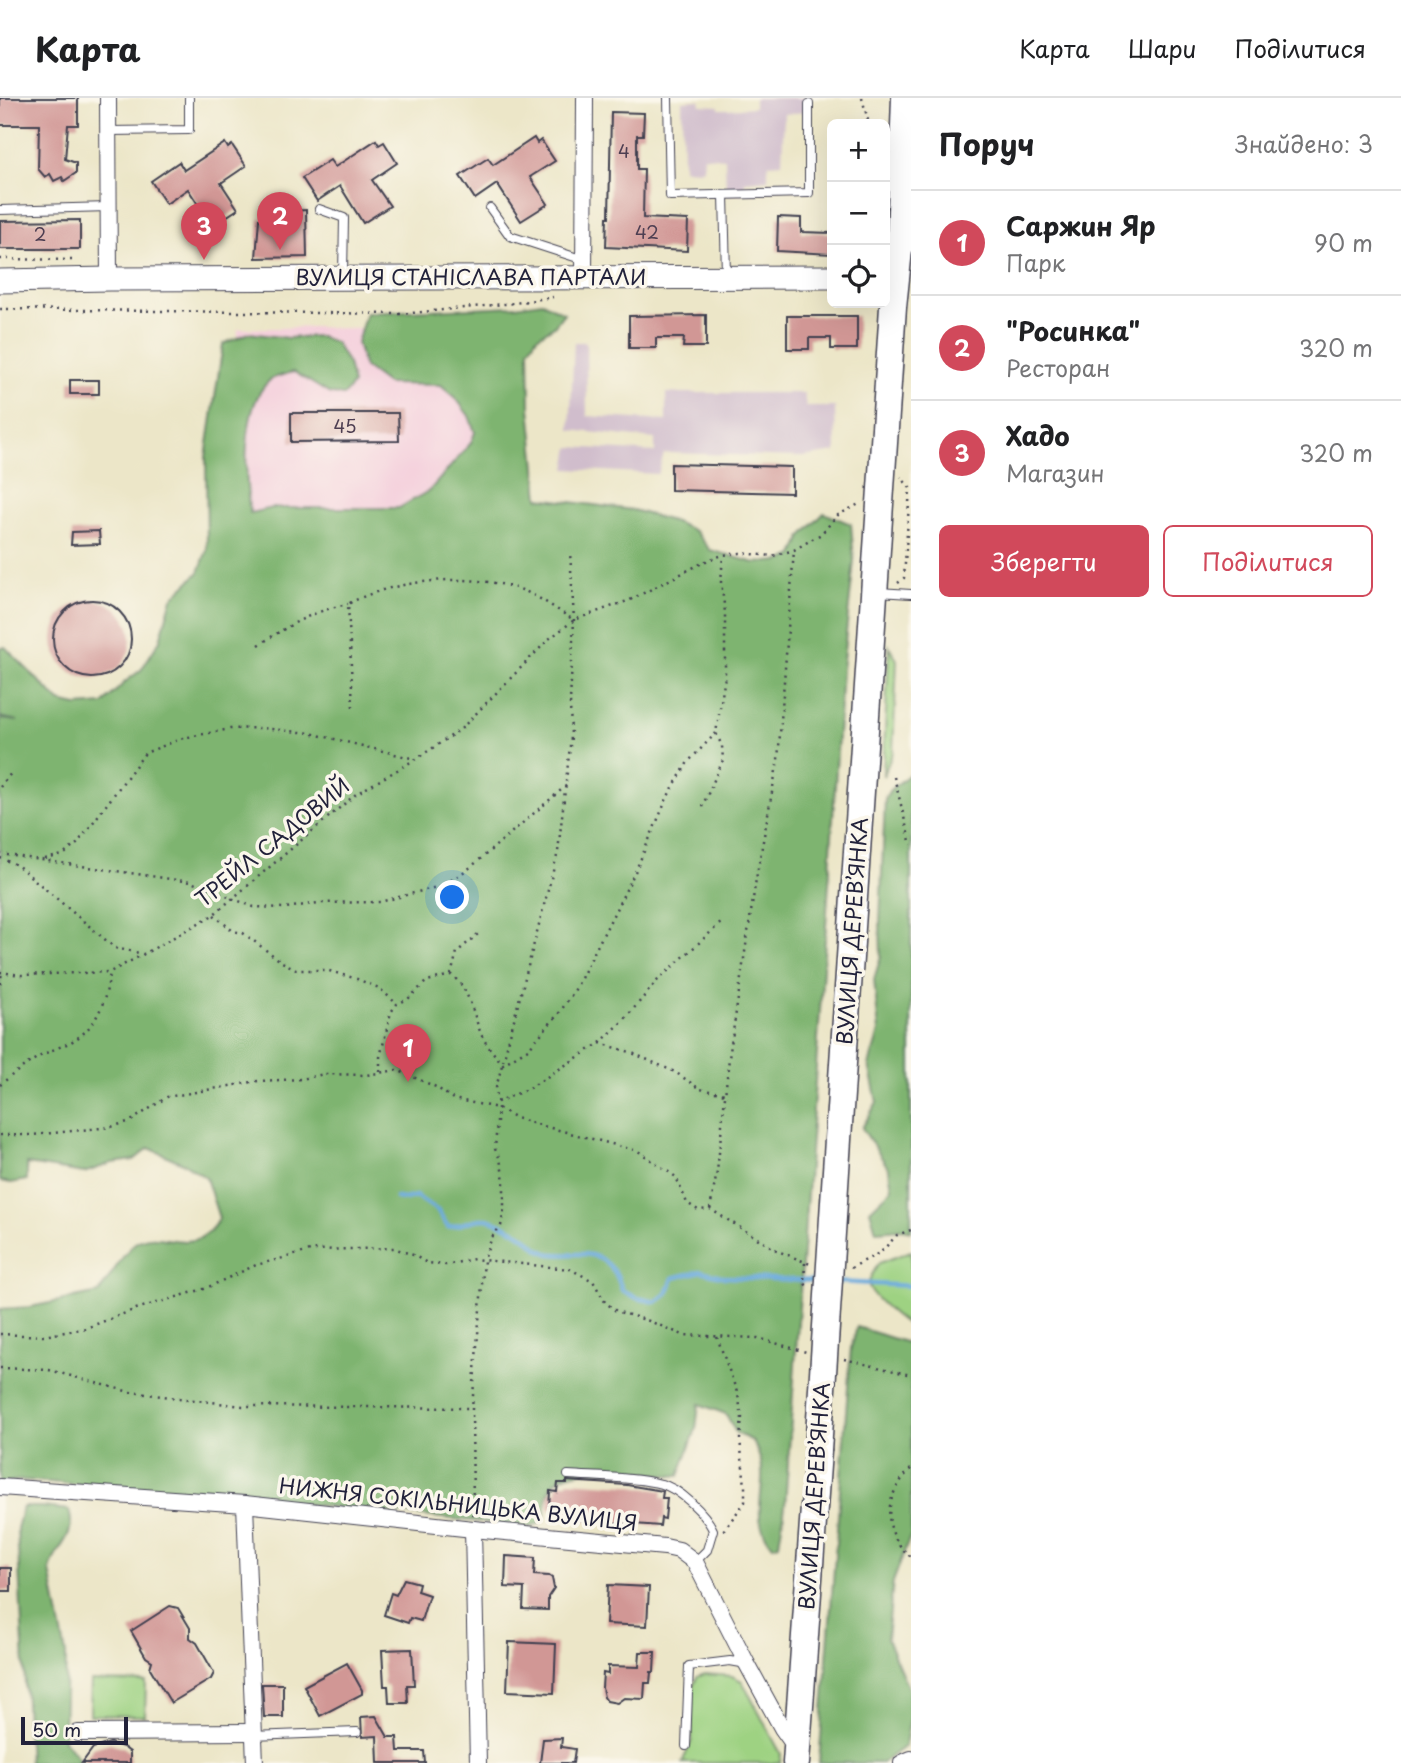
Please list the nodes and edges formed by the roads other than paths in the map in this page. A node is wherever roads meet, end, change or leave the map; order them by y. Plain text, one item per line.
1 (108, 98) edge
2 (189, 98) edge
3 (586, 98) edge
4 (668, 98) edge
5 (905, 98) edge
6 (809, 104) dead end
7 (108, 131) junction
8 (724, 195) junction
9 (108, 207) junction
10 (490, 208) dead end
11 (319, 209) dead end
12 (0, 210) edge
13 (584, 270) junction
14 (897, 274) edge
15 (725, 277) junction
16 (827, 277) edge
17 (343, 278) junction
18 (109, 279) junction
19 (0, 281) edge
20 (886, 588) junction
21 (911, 594) edge
22 (568, 1475) dead end
23 (0, 1487) edge
24 (245, 1504) junction
25 (473, 1529) junction
26 (695, 1562) junction
27 (747, 1664) junction
28 (357, 1732) dead end
29 (78, 1733) dead end
30 (252, 1734) junction
31 (687, 1746) dead end
32 (796, 1756) edge
33 (911, 1759) edge
34 (255, 1763) edge
35 (478, 1763) edge
36 (902, 1763) edge

1 - 7 street
2 - 7 lane
3 - 13 street
4 - 8 lane
5 - 14 main road, ВУЛИЦЯ ДЕРЕВ’ЯНКА
6 - 8 lane
7 - 9 street
8 - 15 lane
9 - 12 lane
9 - 18 street
10 - 13 lane
11 - 17 lane
13 - 15 street, ВУЛИЦЯ СТАНІСЛАВА ПАРТАЛИ
13 - 17 street, ВУЛИЦЯ СТАНІСЛАВА ПАРТАЛИ
14 - 20 main road, ВУЛИЦЯ ДЕРЕВ’ЯНКА
15 - 16 street, ВУЛИЦЯ СТАНІСЛАВА ПАРТАЛИ
17 - 18 street, ВУЛИЦЯ СТАНІСЛАВА ПАРТАЛИ
18 - 19 street, ВУЛИЦЯ СТАНІСЛАВА ПАРТАЛИ
20 - 21 lane
20 - 32 main road, ВУЛИЦЯ ДЕРЕВ’ЯНКА, bridge
22 - 26 lane
23 - 24 street, НИЖНЯ СОКІЛЬНИЦЬКА ВУЛИЦЯ
24 - 25 street, НИЖНЯ СОКІЛЬНИЦЬКА ВУЛИЦЯ
24 - 30 street
25 - 26 street, НИЖНЯ СОКІЛЬНИЦЬКА ВУЛИЦЯ
25 - 35 street
26 - 27 street
27 - 31 lane
27 - 32 street
28 - 30 lane
29 - 30 street
30 - 34 street
33 - 36 street

